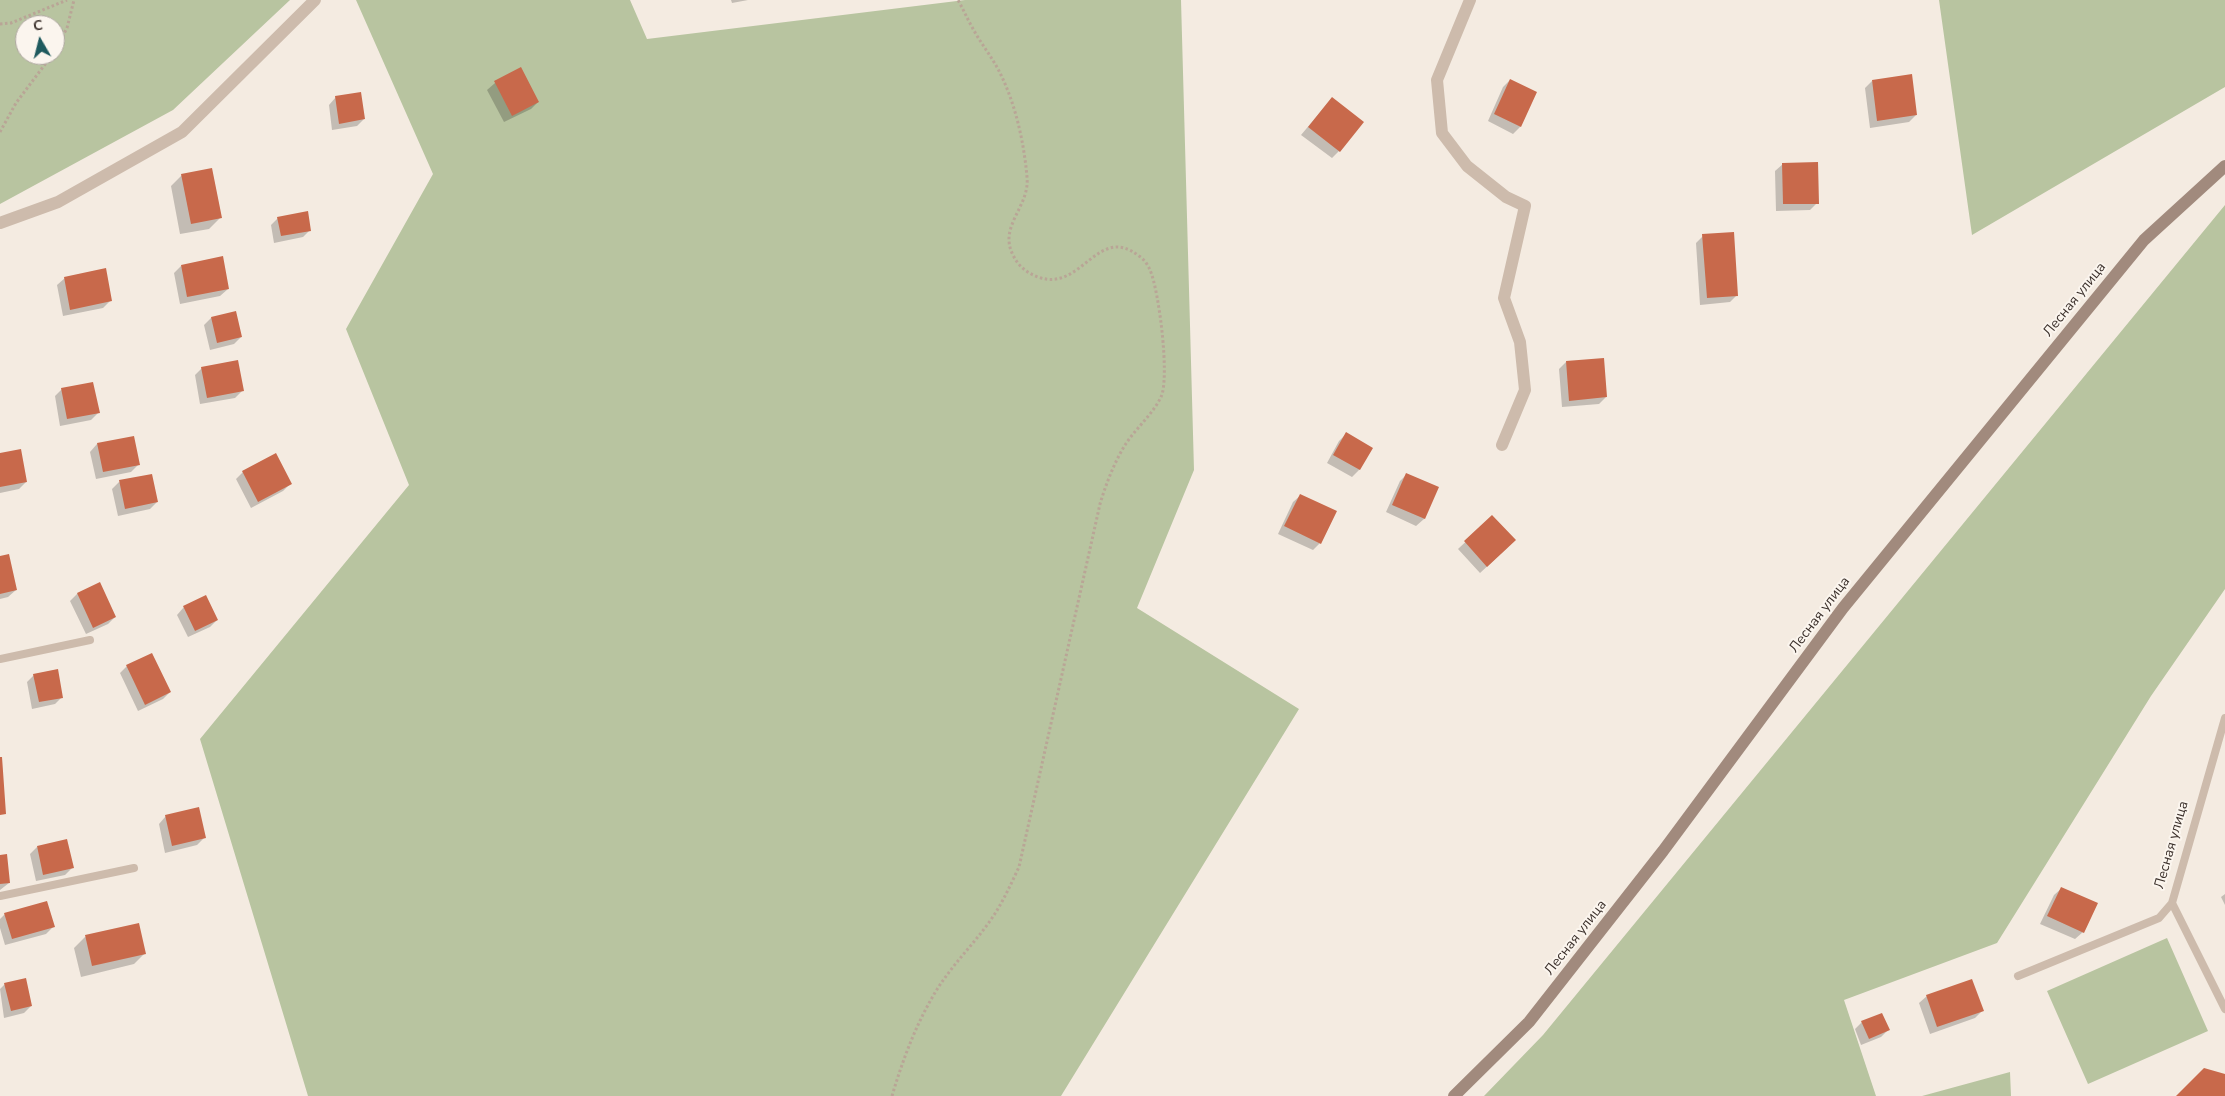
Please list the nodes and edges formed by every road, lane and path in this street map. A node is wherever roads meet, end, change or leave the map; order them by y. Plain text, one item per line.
1 (67, 0) edge
2 (74, 0) edge
3 (315, 0) edge
4 (958, 0) edge
5 (1470, 0) edge
6 (0, 24) edge
7 (65, 32) edge
8 (44, 65) edge
9 (0, 132) edge
10 (2225, 166) edge
11 (0, 223) edge
12 (1502, 445) dead end
13 (90, 640) dead end
14 (0, 659) edge
15 (2225, 718) edge
16 (134, 868) dead end
17 (0, 896) edge
18 (2172, 903) junction
19 (2018, 976) dead end
20 (2225, 1009) edge
21 (892, 1096) edge
22 (1454, 1096) edge

1 - 6 path
2 - 7 path
3 - 11 street
4 - 21 path
5 - 12 street
8 - 9 path
10 - 22 main road, Лесная улица
13 - 14 lane
15 - 18 lane, Лесная улица
16 - 17 lane
18 - 19 lane, Лесная улица
18 - 20 lane

